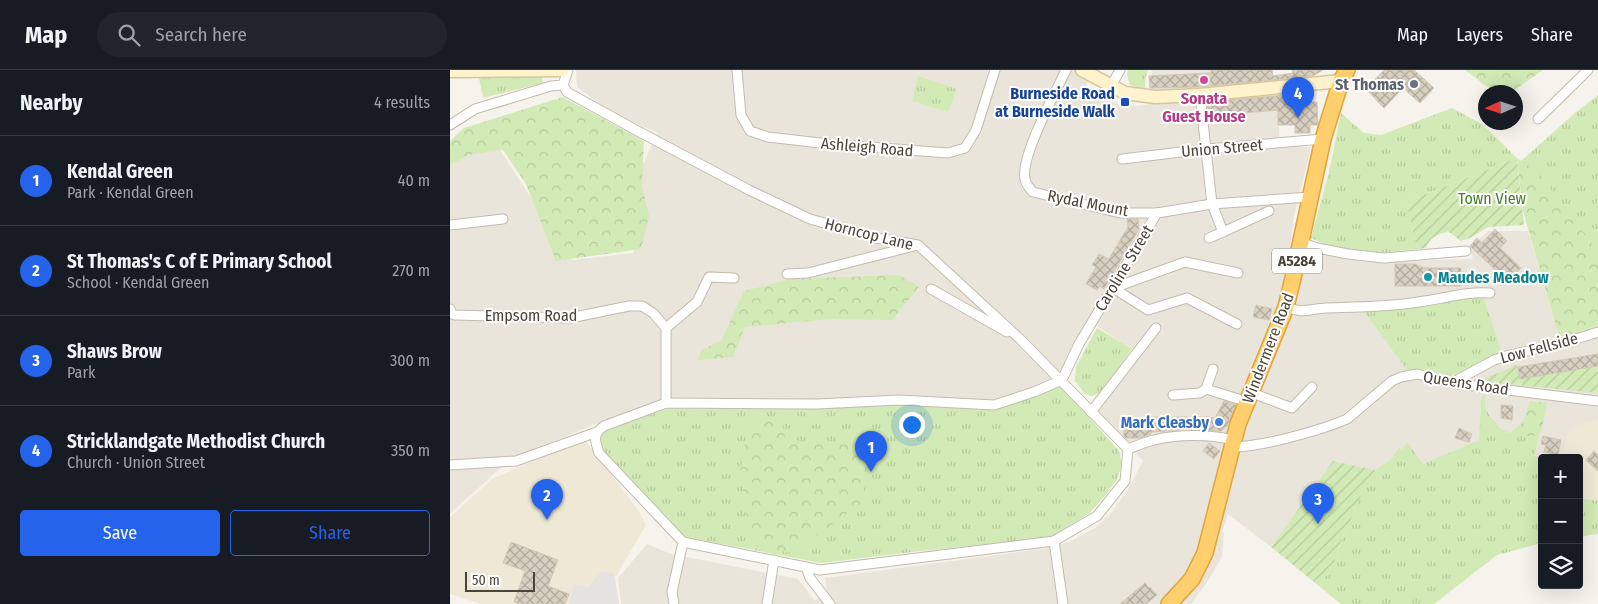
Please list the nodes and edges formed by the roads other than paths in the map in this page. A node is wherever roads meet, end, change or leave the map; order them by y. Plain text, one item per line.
1 (563, 70) edge
2 (568, 70) edge
3 (737, 70) edge
4 (995, 70) edge
5 (1066, 70) edge
6 (1082, 70) edge
7 (1120, 70) edge
8 (1588, 70) edge
9 (450, 71) edge
10 (547, 71) edge
11 (1344, 75) edge
12 (563, 85) junction
13 (551, 86) junction
14 (1111, 86) junction
15 (1200, 95) junction
16 (1538, 119) dead end
17 (450, 125) edge
18 (1323, 139) junction
19 (1207, 149) junction
20 (1122, 159) dead end
21 (1310, 196) junction
22 (1212, 204) junction
23 (1269, 211) dead end
24 (1157, 213) junction
25 (503, 219) dead end
26 (450, 225) edge
27 (1223, 232) junction
28 (1209, 238) dead end
29 (1300, 242) junction
30 (918, 246) junction
31 (1466, 251) dead end
32 (787, 274) dead end
33 (1238, 274) dead end
34 (734, 278) dead end
35 (1113, 288) junction
36 (931, 289) dead end
37 (1490, 293) dead end
38 (1286, 307) junction
39 (450, 309) edge
40 (1237, 324) dead end
41 (666, 328) junction
42 (1156, 328) dead end
43 (1598, 332) edge
44 (1020, 339) junction
45 (1213, 369) dead end
46 (1062, 380) junction
47 (1458, 384) junction
48 (1312, 387) dead end
49 (1206, 389) junction
50 (1174, 395) dead end
51 (1250, 397) junction
52 (666, 402) junction
53 (1598, 402) edge
54 (1091, 412) junction
55 (597, 432) junction
56 (1232, 444) junction
57 (1128, 449) junction
58 (450, 465) edge
59 (1054, 541) junction
60 (683, 542) junction
61 (774, 560) junction
62 (806, 567) junction
63 (674, 604) edge
64 (767, 604) edge
65 (830, 604) edge
66 (1063, 604) edge
67 (1169, 604) edge

1 - 10 street
2 - 12 street
3 - 4 street, Ashleigh Road
5 - 24 street, Rydal Mount
6 - 14 street
7 - 14 street
8 - 16 street
9 - 10 street
10 - 13 street
11 - 15 street
11 - 18 highway, Windermere Road / A5284
12 - 13 street
12 - 30 street, Horncop Lane
13 - 17 street
14 - 15 street
15 - 19 street
18 - 19 street, Union Street
18 - 21 highway, Windermere Road / A5284
19 - 20 street, Union Street
19 - 22 street
21 - 22 street, Caroline Street
21 - 29 highway, Windermere Road / A5284
22 - 24 street, Caroline Street
22 - 27 street
23 - 27 street
24 - 35 street, Caroline Street
25 - 26 street
27 - 28 street
29 - 31 street
29 - 38 highway, Windermere Road / A5284
30 - 32 street
30 - 44 street, Horncop Lane
33 - 35 street
34 - 41 street
35 - 40 street
35 - 46 street, Caroline Street
36 - 44 street
37 - 38 street
38 - 51 highway, Windermere Road / A5284
39 - 41 street, Empsom Road
41 - 52 street
42 - 54 street
43 - 47 street, Low Fellside
44 - 46 street, Horncop Lane
45 - 49 street
46 - 52 street
46 - 54 street, Horncop Lane
47 - 53 street, Queens Road
47 - 56 street, Queens Road
48 - 51 street
49 - 50 street
49 - 51 street
51 - 56 highway, Windermere Road / A5284
52 - 55 street
54 - 57 street, Horncop Lane
55 - 58 street
55 - 60 street
56 - 57 street, Queens Road
56 - 67 highway, Windermere Road / A5284
57 - 59 street
59 - 62 street
59 - 66 street
60 - 61 street
60 - 63 street
61 - 62 street
61 - 64 street
62 - 65 street

